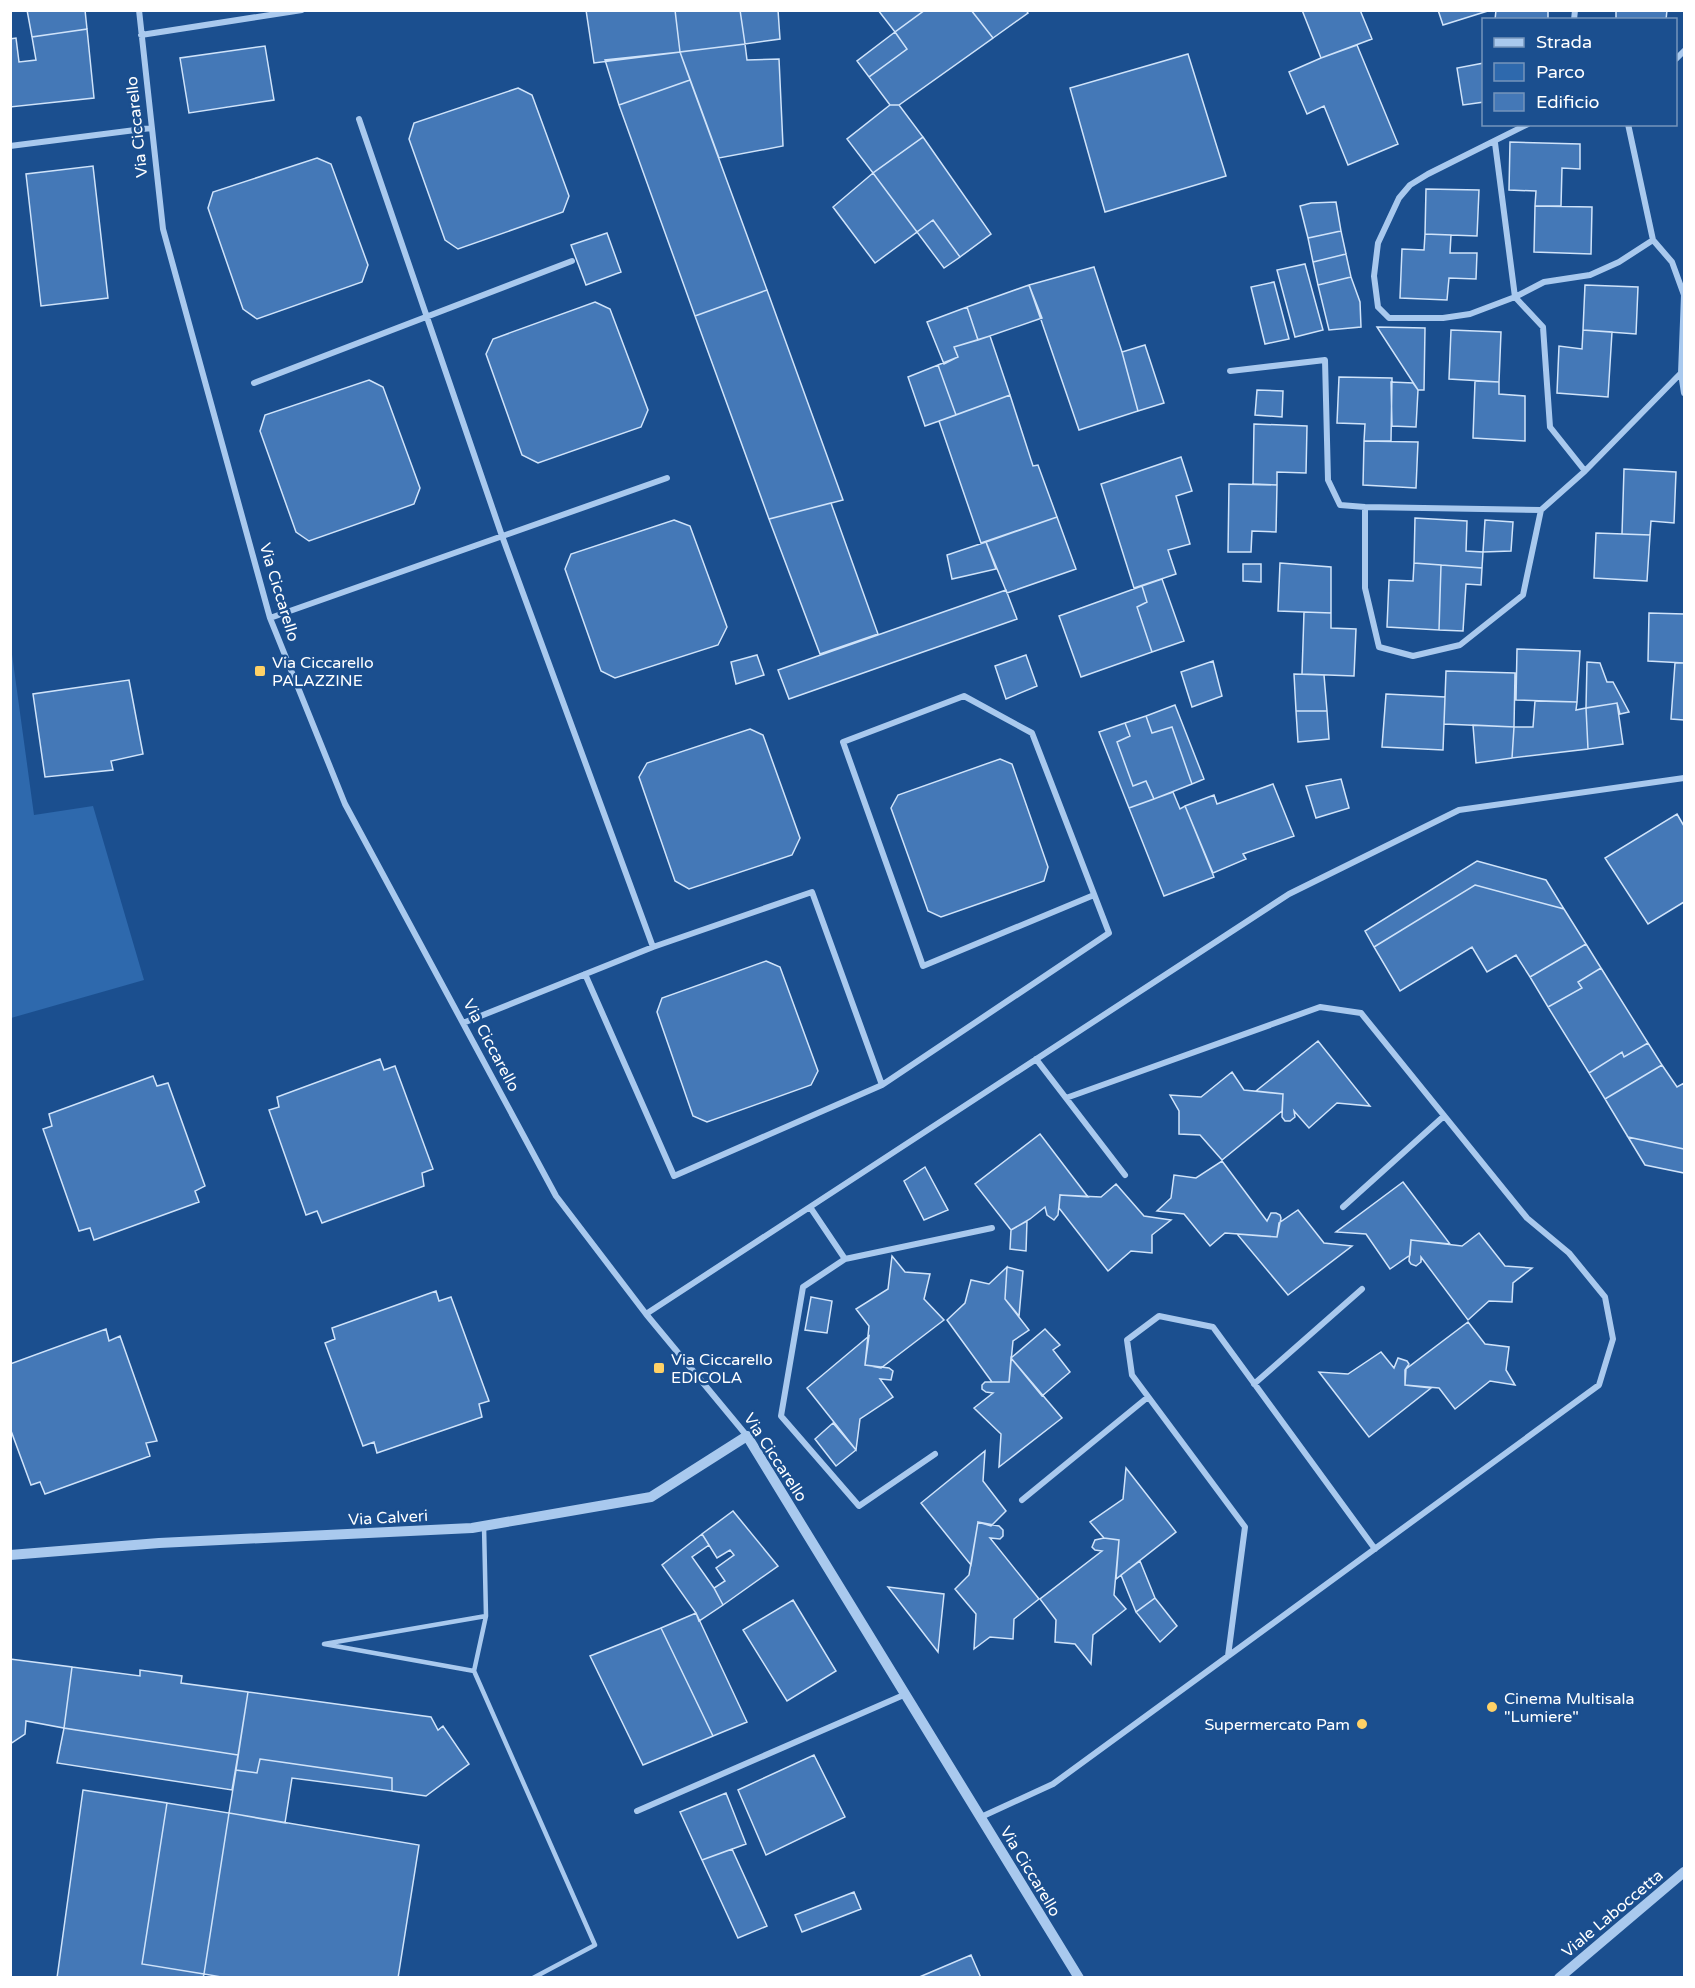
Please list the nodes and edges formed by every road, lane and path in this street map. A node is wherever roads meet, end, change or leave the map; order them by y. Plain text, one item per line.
1 (139, 10) edge
2 (302, 10) edge
3 (141, 35) junction
4 (359, 119) dead end
5 (1524, 126) edge
6 (1628, 126) edge
7 (151, 128) junction
8 (1495, 142) junction
9 (10, 146) edge
10 (1653, 240) junction
11 (572, 261) dead end
12 (1515, 297) junction
13 (427, 317) junction
14 (1230, 371) dead end
15 (1681, 373) junction
16 (254, 383) dead end
17 (1684, 393) edge
18 (1585, 471) junction
19 (667, 478) dead end
20 (1365, 507) junction
21 (1541, 510) junction
22 (502, 536) junction
23 (270, 618) junction
24 (1684, 778) edge
25 (1094, 895) junction
26 (653, 947) junction
27 (585, 974) junction
28 (463, 1023) junction
29 (1036, 1059) junction
30 (882, 1085) junction
31 (1066, 1098) junction
32 (1444, 1116) junction
33 (1125, 1175) dead end
34 (810, 1207) junction
35 (1343, 1207) dead end
36 (992, 1228) dead end
37 (844, 1258) junction
38 (1362, 1289) dead end
39 (646, 1314) junction
40 (1254, 1384) junction
41 (1148, 1397) junction
42 (747, 1436) junction
43 (935, 1454) dead end
44 (1022, 1500) dead end
45 (484, 1526) junction
46 (1375, 1549) junction
47 (10, 1555) edge
48 (486, 1616) junction
49 (1228, 1656) junction
50 (474, 1671) junction
51 (906, 1694) junction
52 (637, 1811) dead end
53 (981, 1817) junction
54 (1684, 1872) edge
55 (533, 1977) edge
56 (1079, 1977) edge
57 (1558, 1977) edge

1 - 3 street, Via Ciccarello
2 - 3 street
3 - 7 street, Via Ciccarello
4 - 13 street
5 - 8 street
6 - 10 street
7 - 9 street
7 - 23 street, Via Ciccarello
8 - 12 street
8 - 12 street
10 - 12 street
10 - 15 street
11 - 13 street
12 - 18 street
13 - 16 street
13 - 22 street
14 - 20 street
15 - 17 street
15 - 18 street
18 - 21 street
19 - 22 street
20 - 21 street
20 - 21 street
22 - 23 street
22 - 26 street
23 - 28 street, Via Ciccarello
24 - 29 street
25 - 25 street
25 - 30 street
26 - 27 street
26 - 30 street
27 - 28 street
27 - 30 street
28 - 39 street, Via Ciccarello
29 - 31 street
29 - 34 street
31 - 32 street
31 - 33 street
32 - 35 street
32 - 46 street
34 - 37 street
34 - 39 street
36 - 37 street
37 - 43 street
38 - 40 street
39 - 42 street, Via Ciccarello
40 - 41 street
40 - 46 street
41 - 44 street
41 - 49 street
42 - 45 street, Via Calveri
42 - 51 street, Via Ciccarello
45 - 47 street, Via Calveri
45 - 48 lane
46 - 49 street
48 - 50 lane
48 - 50 lane
49 - 53 street
50 - 55 lane
51 - 52 street
51 - 53 street, Via Ciccarello
53 - 56 street, Via Ciccarello
54 - 57 street, Viale Laboccetta

